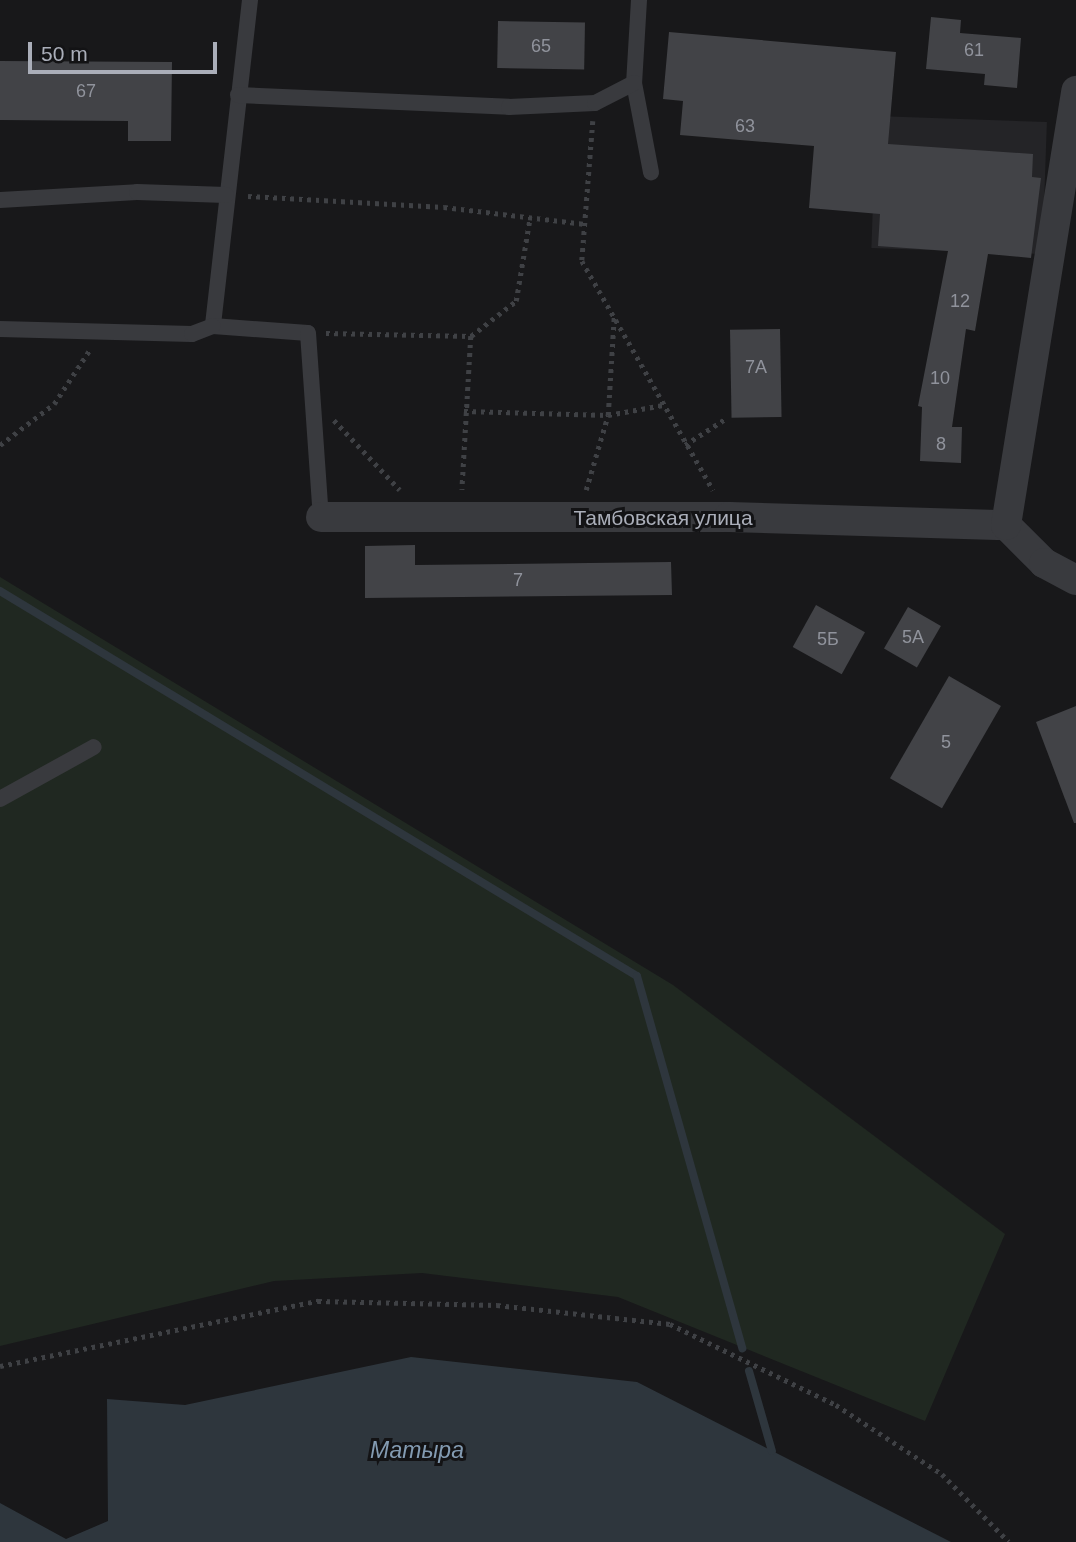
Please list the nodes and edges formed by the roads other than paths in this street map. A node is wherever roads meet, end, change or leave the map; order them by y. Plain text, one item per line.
1 (250, 0) edge
2 (639, 0) edge
3 (634, 83) junction
4 (1076, 90) edge
5 (238, 95) junction
6 (651, 172) dead end
7 (226, 195) junction
8 (0, 200) edge
9 (213, 326) junction
10 (0, 329) edge
11 (321, 517) joint
12 (1006, 524) junction
13 (1076, 580) edge
14 (94, 747) dead end
15 (0, 799) edge

1 - 5 lane
2 - 3 lane
3 - 5 lane
3 - 6 lane
4 - 12 street
5 - 7 lane
7 - 8 lane
7 - 9 lane
9 - 10 lane
9 - 11 lane
11 - 12 street, Тамбовская улица
12 - 13 street
14 - 15 lane

